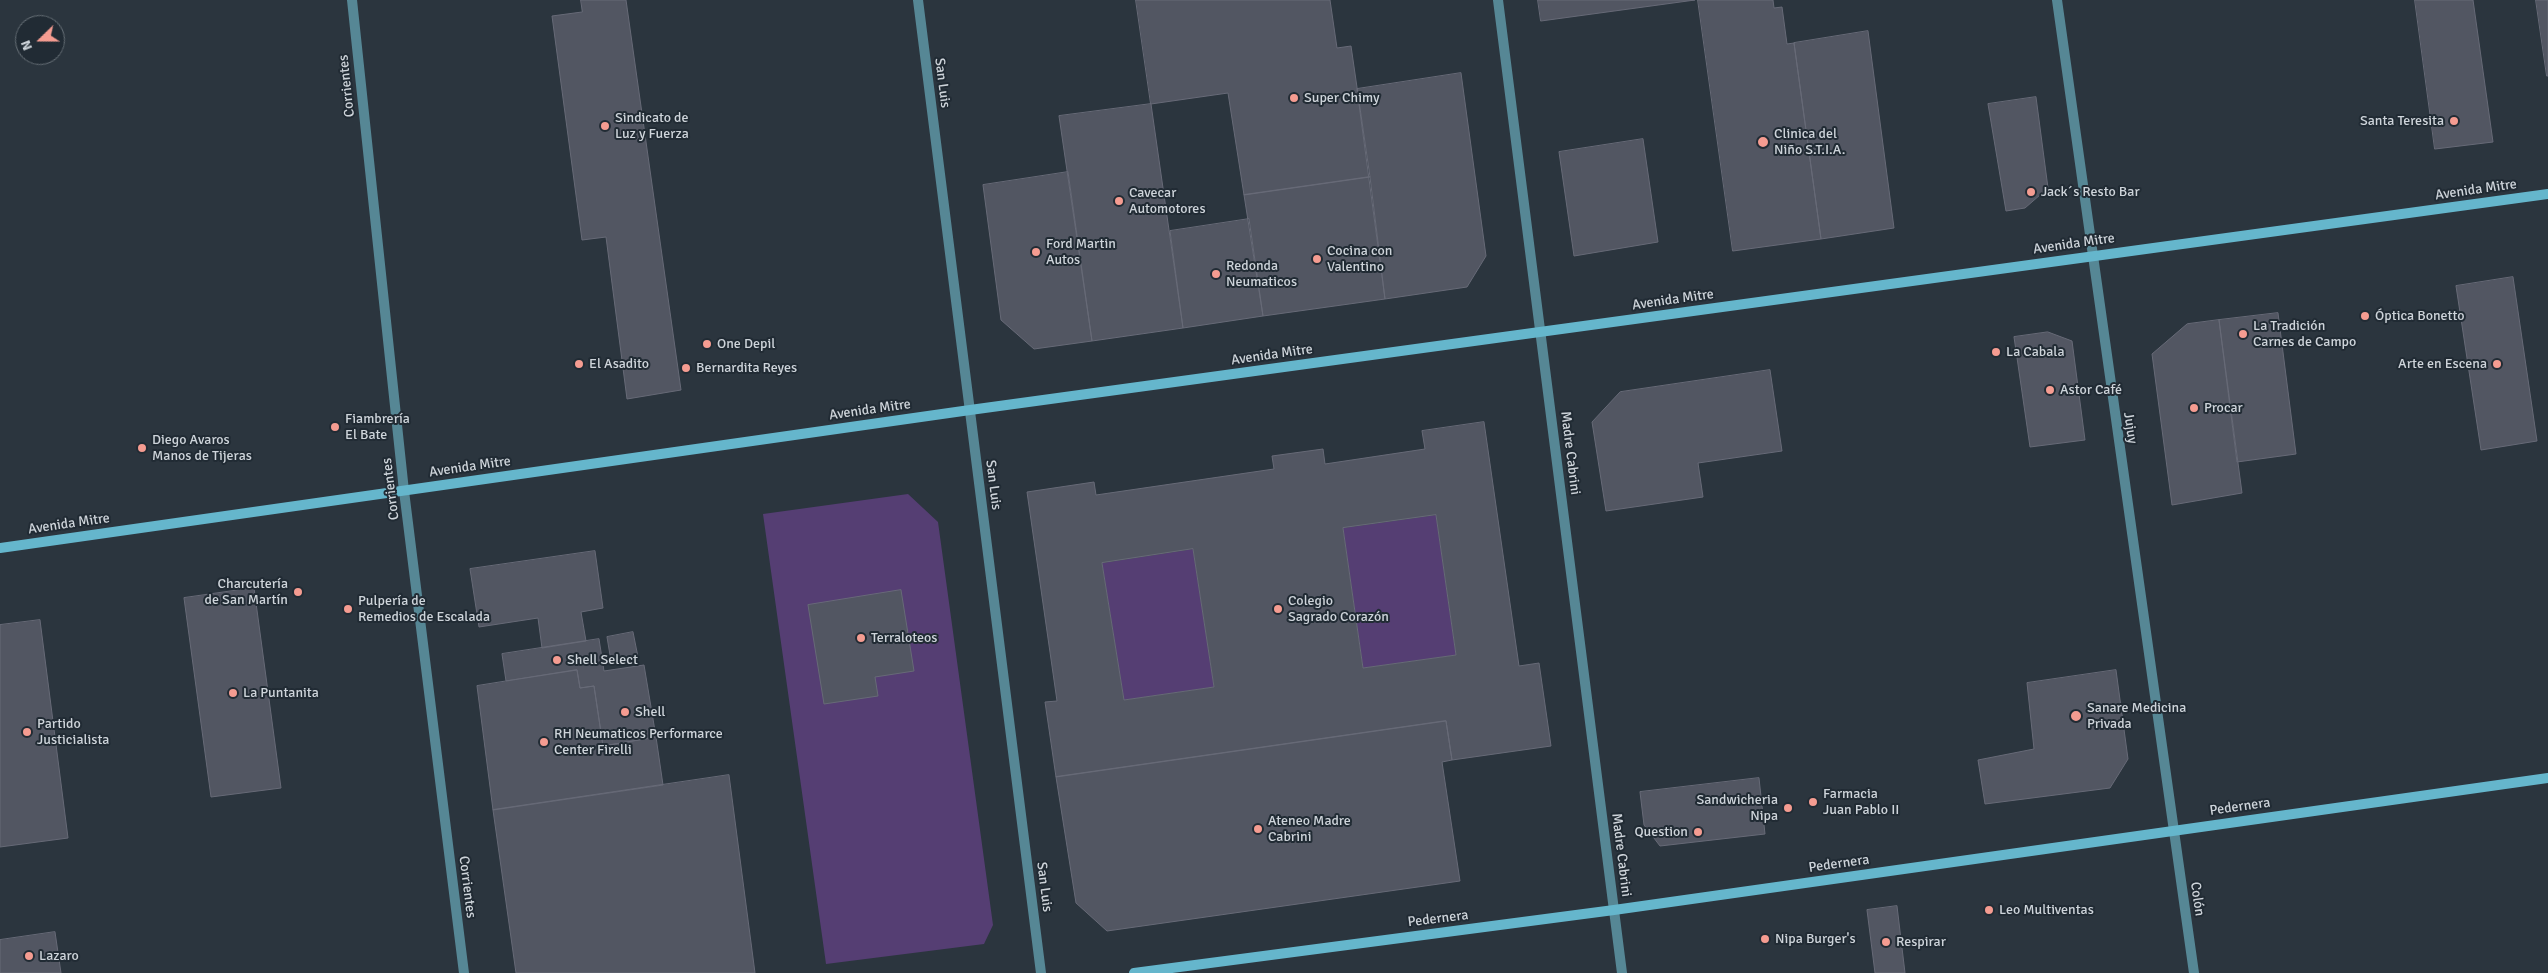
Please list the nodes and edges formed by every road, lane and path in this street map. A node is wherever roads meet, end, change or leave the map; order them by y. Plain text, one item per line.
1 (352, 0) edge
2 (918, 0) edge
3 (1498, 0) edge
4 (2057, 0) edge
5 (2548, 194) edge
6 (2092, 256) junction
7 (1540, 333) junction
8 (970, 410) junction
9 (404, 491) junction
10 (0, 548) edge
11 (2548, 778) edge
12 (2174, 830) junction
13 (1614, 910) junction
14 (464, 973) edge
15 (1041, 973) edge
16 (1134, 973) edge
17 (1622, 973) edge
18 (2194, 973) edge

1 - 9 street, Corrientes
2 - 8 street, San Luis
3 - 7 street, Madre Cabrini
4 - 6 street, Jujuy
5 - 6 main road, Avenida Mitre
6 - 7 main road, Avenida Mitre
6 - 12 street, Jujuy
7 - 8 main road, Avenida Mitre
7 - 13 street, Madre Cabrini
8 - 9 main road, Avenida Mitre
8 - 15 street, San Luis
9 - 10 main road, Avenida Mitre
9 - 14 street, Corrientes
11 - 12 main road, Pedernera
12 - 13 main road, Pedernera
12 - 18 street, Colón
13 - 16 main road, Pedernera
13 - 17 street, Madre Cabrini

